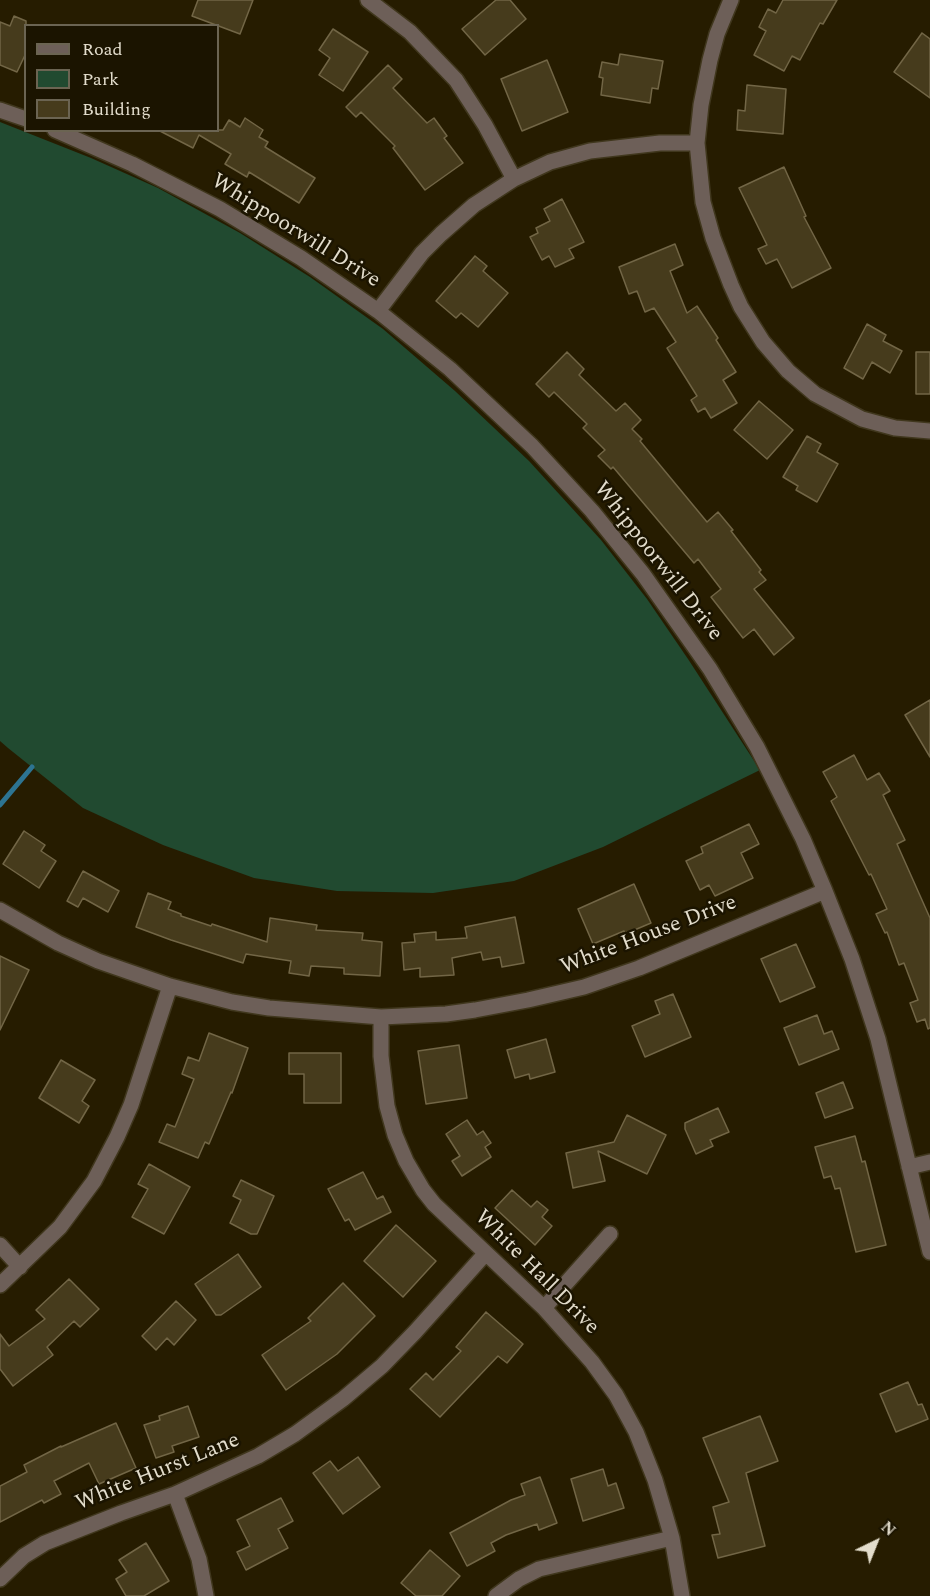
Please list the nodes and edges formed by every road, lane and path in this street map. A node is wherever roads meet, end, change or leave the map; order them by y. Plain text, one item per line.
1 (368, 0) edge
2 (732, 0) edge
3 (0, 110) edge
4 (24, 118) edge
5 (60, 132) edge
6 (697, 143) junction
7 (514, 179) junction
8 (378, 310) junction
9 (930, 431) edge
10 (825, 891) junction
11 (0, 910) edge
12 (170, 986) junction
13 (381, 1017) junction
14 (930, 1162) edge
15 (909, 1167) junction
16 (610, 1234) dead end
17 (0, 1245) edge
18 (930, 1252) edge
19 (485, 1254) junction
20 (20, 1267) junction
21 (0, 1285) edge
22 (544, 1308) junction
23 (175, 1494) junction
24 (672, 1538) junction
25 (0, 1579) edge
26 (206, 1596) edge
27 (496, 1596) edge
28 (682, 1596) edge

1 - 7 street
2 - 6 street
3 - 4 street
5 - 8 street, Whippoorwill Drive
6 - 7 street
6 - 9 street
7 - 8 street
8 - 10 street, Whippoorwill Drive
10 - 13 street, White House Drive
10 - 15 street, Whippoorwill Drive
11 - 12 street, White House Drive
12 - 13 street, White House Drive
12 - 20 street
13 - 19 street, White Hall Drive
14 - 15 street
15 - 18 street, Whippoorwill Drive
16 - 22 street
17 - 20 street
19 - 22 street, White Hall Drive
19 - 23 street, White Hurst Lane
20 - 21 street
22 - 24 street, White Hall Drive
23 - 25 street, White Hurst Lane
23 - 26 street
24 - 27 street
24 - 28 street, White Hall Drive

